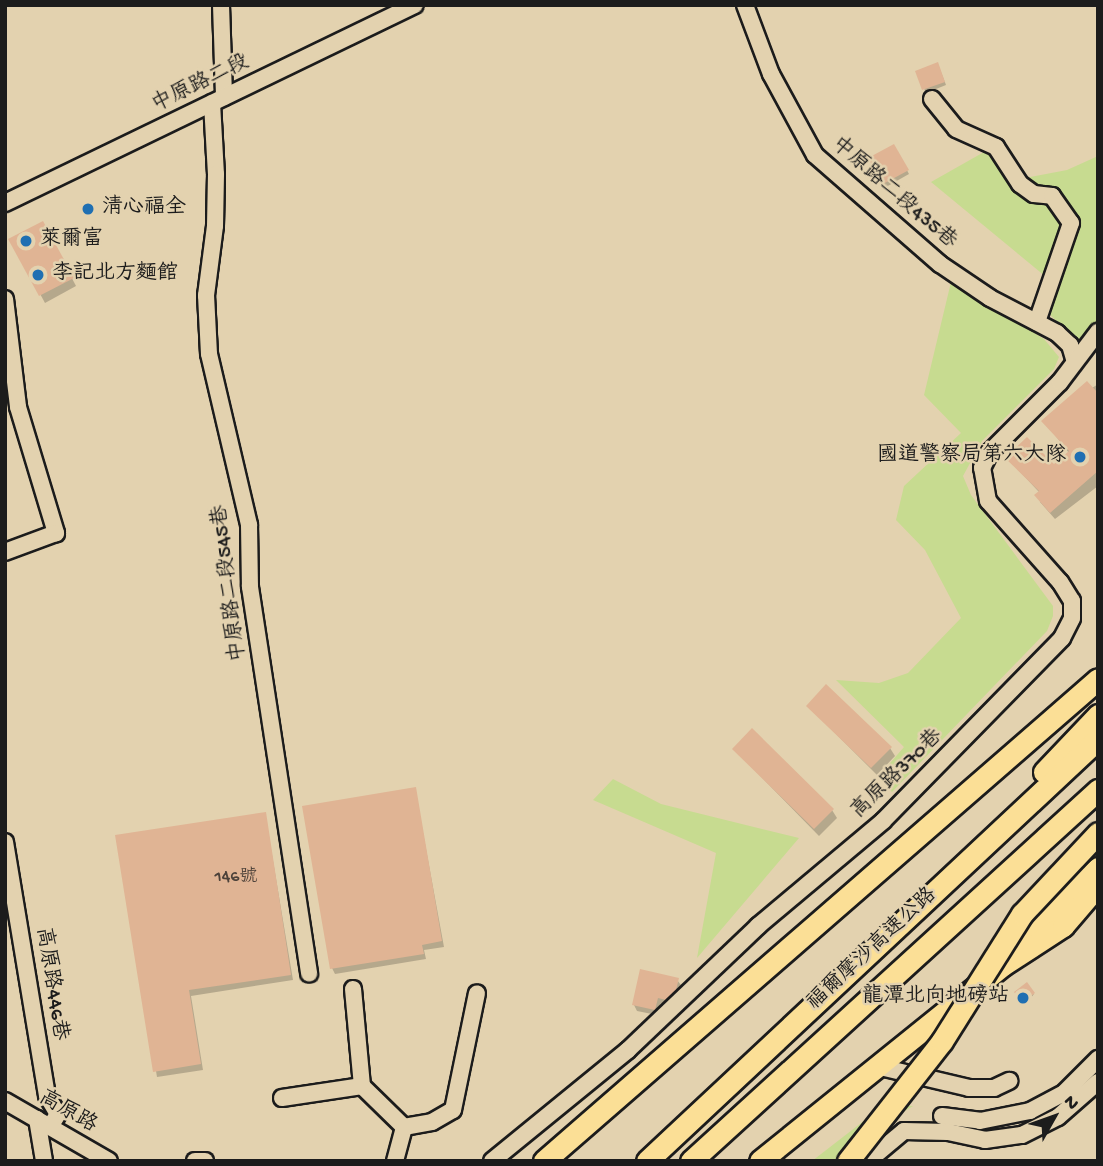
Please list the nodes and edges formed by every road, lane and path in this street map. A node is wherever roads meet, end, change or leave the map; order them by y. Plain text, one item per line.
1 (221, 5) edge
2 (415, 5) edge
3 (745, 5) edge
4 (932, 99) dead end
5 (218, 100) junction
6 (5, 202) edge
7 (5, 299) edge
8 (1037, 322) junction
9 (1098, 332) edge
10 (1074, 359) junction
11 (5, 552) edge
12 (1098, 679) edge
13 (1098, 715) edge
14 (1098, 739) edge
15 (1098, 790) edge
16 (1098, 833) edge
17 (998, 834) junction
18 (5, 842) edge
19 (1098, 868) edge
20 (1096, 889) edge
21 (309, 974) dead end
22 (353, 989) dead end
23 (477, 993) dead end
24 (943, 1014) junction
25 (918, 1034) junction
26 (1098, 1059) edge
27 (876, 1066) junction
28 (926, 1076) junction
29 (1009, 1081) dead end
30 (1098, 1082) edge
31 (362, 1086) junction
32 (282, 1098) dead end
33 (5, 1101) edge
34 (942, 1116) dead end
35 (43, 1123) junction
36 (404, 1127) junction
37 (44, 1161) edge
38 (109, 1161) edge
39 (195, 1161) edge
40 (205, 1161) edge
41 (396, 1161) edge
42 (492, 1161) edge
43 (544, 1161) edge
44 (648, 1161) edge
45 (691, 1161) edge
46 (760, 1161) edge
47 (848, 1161) edge
48 (868, 1161) edge

1 - 5 street, 中原路二段545巷
2 - 5 street, 中原路二段
3 - 8 street, 中原路二段435巷
4 - 8 street
5 - 6 street, 中原路二段
5 - 21 street, 中原路二段545巷
7 - 11 street
8 - 10 street, 中原路二段435巷
9 - 10 street
10 - 42 street, 高原路370巷
12 - 43 highway
13 - 17 highway
14 - 17 highway, 福爾摩沙高速公路
15 - 45 highway, 福爾摩沙高速公路
16 - 47 highway, bridge
17 - 44 highway, 福爾摩沙高速公路
18 - 35 street, 高原路446巷
19 - 24 highway
20 - 24 highway
22 - 31 street
23 - 36 street
24 - 25 highway
25 - 27 highway
25 - 28 street
26 - 34 street
27 - 28 street
27 - 46 highway
28 - 29 street
30 - 48 street
31 - 32 street
31 - 36 street
33 - 35 street, 高原路
35 - 37 street
35 - 38 street, 高原路
36 - 41 street
39 - 40 street

